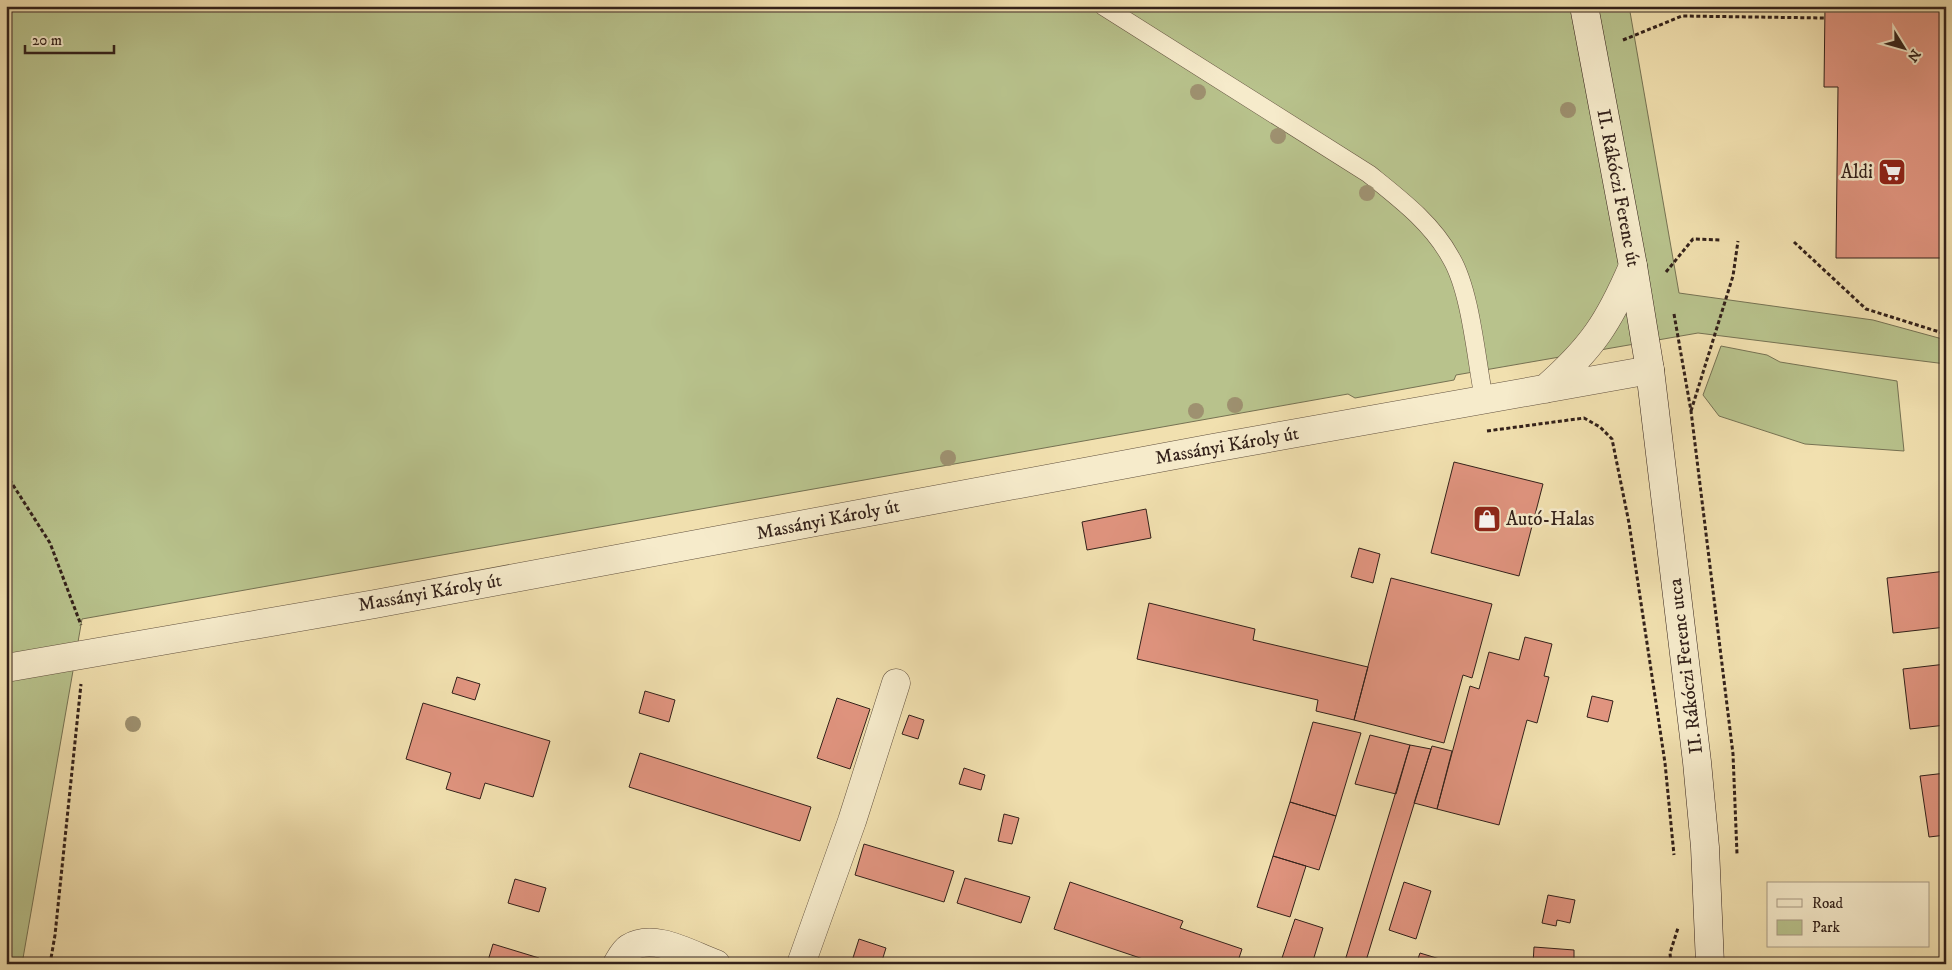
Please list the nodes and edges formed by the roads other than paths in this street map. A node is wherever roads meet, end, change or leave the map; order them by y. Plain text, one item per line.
1 (1103, 6) edge
2 (1584, 6) edge
3 (1633, 266) junction
4 (1650, 370) junction
5 (1544, 390) junction
6 (1484, 399) junction
7 (6, 668) edge
8 (896, 683) dead end
9 (706, 960) edge
10 (617, 964) edge
11 (802, 964) edge
12 (1710, 964) edge

1 - 6 lane
2 - 3 street, II. Rákóczi Ferenc út
3 - 4 street, II. Rákóczi Ferenc út
3 - 5 street
4 - 5 street, Massányi Károly út
4 - 12 street, II. Rákóczi Ferenc utca
5 - 6 street, Massányi Károly út
6 - 7 street, Massányi Károly út
8 - 11 street
9 - 10 street

